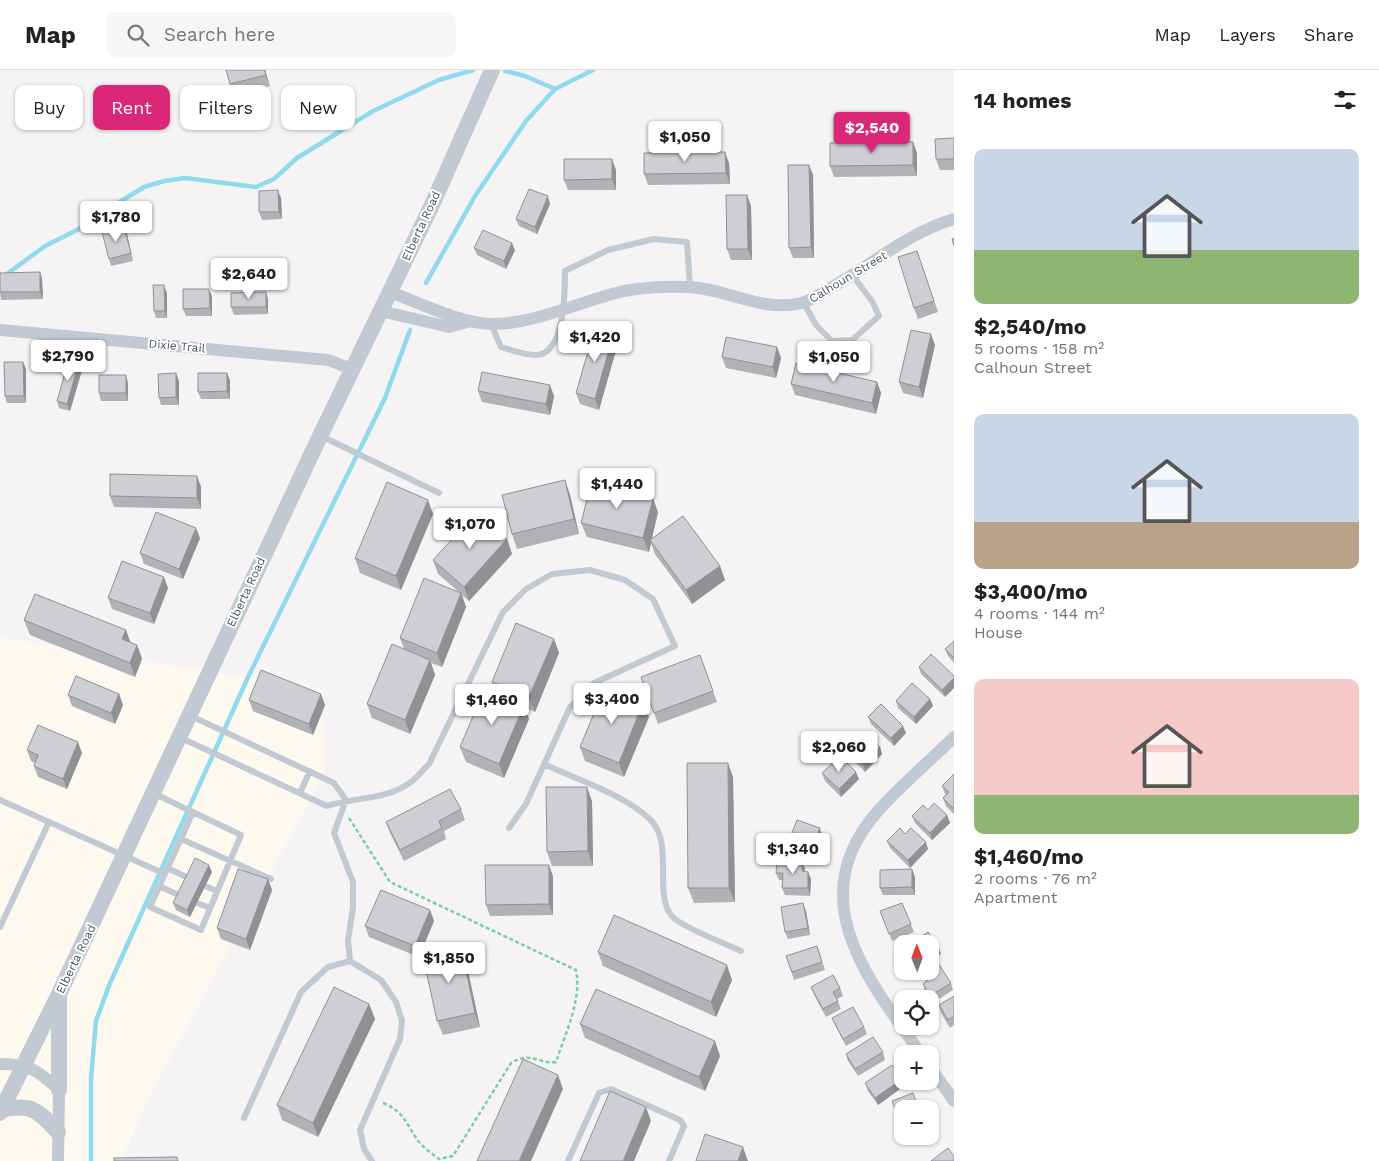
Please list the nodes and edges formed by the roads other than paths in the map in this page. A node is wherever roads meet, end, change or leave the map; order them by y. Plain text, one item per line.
1 (492, 70) edge
2 (954, 219) edge
3 (853, 276) junction
4 (690, 287) junction
5 (390, 292) junction
6 (804, 302) junction
7 (564, 309) junction
8 (381, 311) junction
9 (471, 321) junction
10 (491, 324) junction
11 (0, 330) edge
12 (352, 369) junction
13 (320, 436) junction
14 (439, 493) dead end
15 (188, 715) junction
16 (178, 736) junction
17 (954, 737) edge
18 (544, 764) junction
19 (310, 771) junction
20 (152, 793) junction
21 (300, 793) junction
22 (0, 800) edge
23 (346, 800) junction
24 (193, 812) junction
25 (49, 822) junction
26 (509, 828) dead end
27 (180, 839) junction
28 (125, 856) junction
29 (230, 862) junction
30 (166, 871) junction
31 (191, 879) edge
32 (271, 879) dead end
33 (159, 886) junction
34 (205, 886) dead end
35 (217, 891) junction
36 (182, 897) edge
37 (197, 903) dead end
38 (210, 908) junction
39 (0, 927) edge
40 (741, 951) dead end
41 (350, 961) junction
42 (59, 994) junction
43 (915, 1045) edge
44 (0, 1064) edge
45 (23, 1064) junction
46 (939, 1080) edge
47 (59, 1090) junction
48 (954, 1101) edge
49 (1, 1112) edge
50 (244, 1118) dead end
51 (58, 1132) junction
52 (58, 1161) edge
53 (372, 1161) edge
54 (568, 1161) edge
55 (669, 1161) edge

1 - 5 street, Elberta Road
2 - 3 street, Calhoun Street
3 - 6 street, Calhoun Street
3 - 6 lane
4 - 6 street, Calhoun Street
4 - 7 street, Calhoun Street
4 - 7 lane
5 - 8 street, Elberta Road
5 - 9 street, Calhoun Street
7 - 10 street, Calhoun Street
7 - 10 lane
8 - 9 street, Calhoun Street
8 - 12 street, Elberta Road
9 - 10 street, Calhoun Street
11 - 12 street, Dixie Trail
12 - 13 street, Elberta Road
13 - 14 lane
13 - 15 street, Elberta Road
15 - 16 street, Elberta Road
15 - 19 lane
16 - 20 street, Elberta Road
16 - 21 lane
17 - 43 street
18 - 23 lane
18 - 26 lane
18 - 40 lane
19 - 21 lane
19 - 23 lane
20 - 24 lane
20 - 28 street, Elberta Road
21 - 23 lane
22 - 25 lane
23 - 41 lane
24 - 27 lane
24 - 29 lane
25 - 28 lane
25 - 39 lane
27 - 29 lane
27 - 30 lane
28 - 30 lane
28 - 42 street, Elberta Road
29 - 32 lane
29 - 35 lane
30 - 31 lane
30 - 33 lane
33 - 36 lane
33 - 38 lane
34 - 35 lane
35 - 38 lane
37 - 38 lane
41 - 50 lane
41 - 53 lane
42 - 45 street, Elberta Road
42 - 47 street
44 - 45 street
45 - 47 street
45 - 49 street, Elberta Road
46 - 48 street
47 - 51 street
49 - 51 street
51 - 52 street
54 - 55 lane

